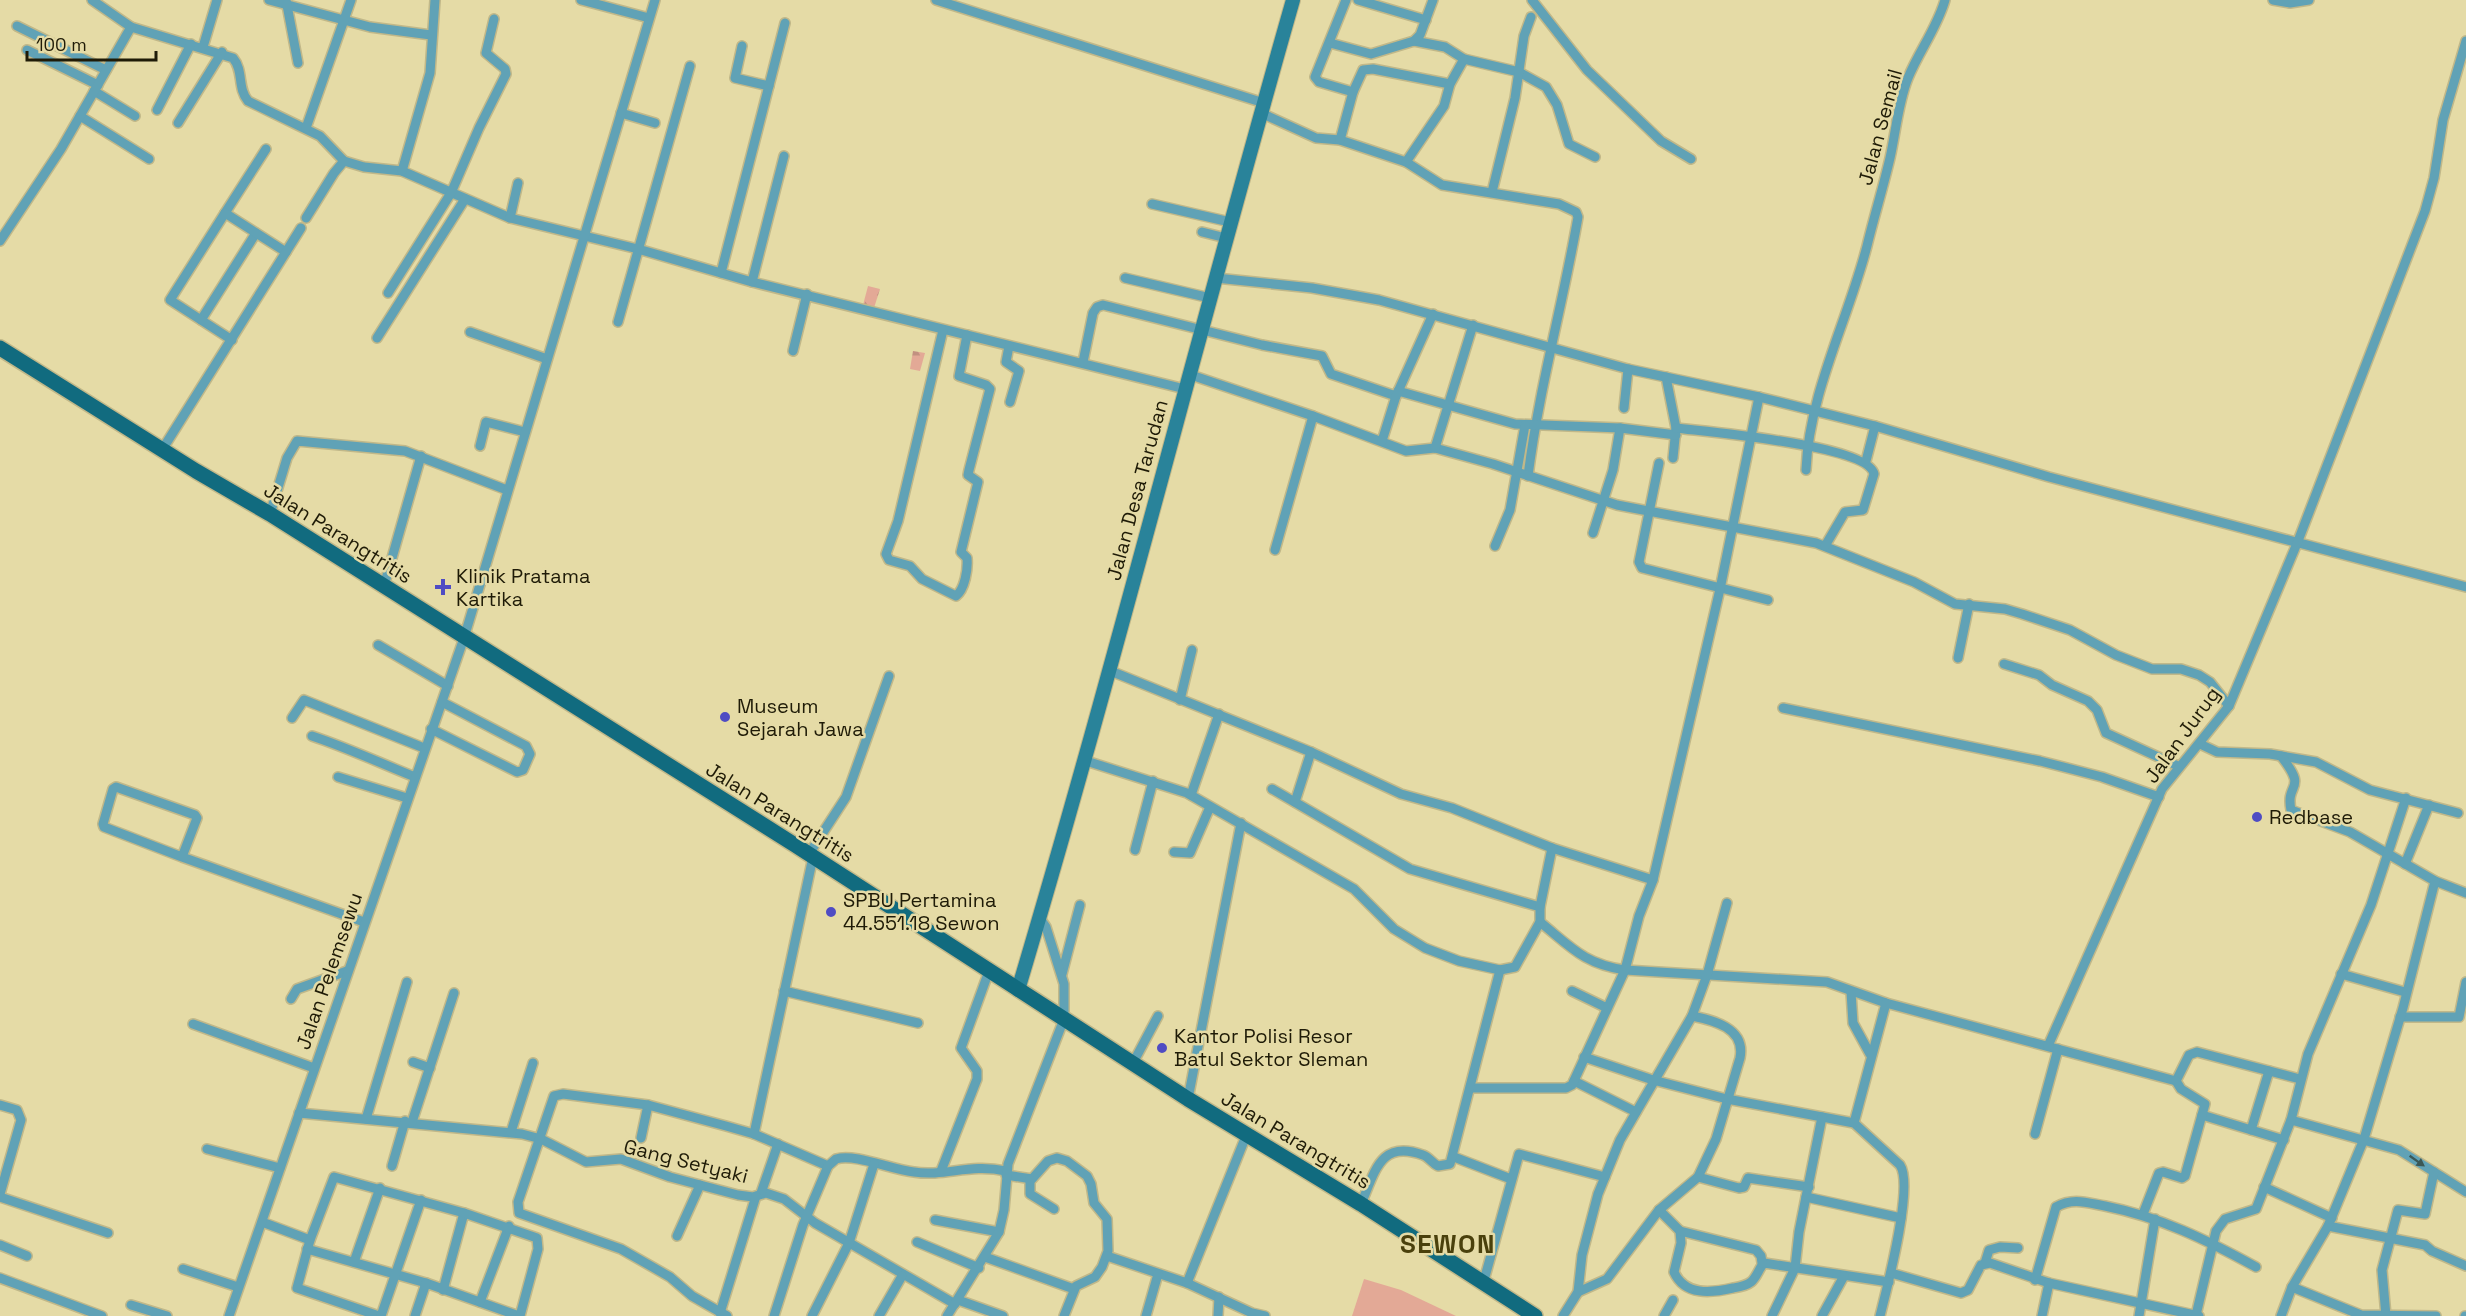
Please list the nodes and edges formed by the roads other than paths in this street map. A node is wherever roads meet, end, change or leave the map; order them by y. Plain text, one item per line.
1 (92, 0) edge
2 (217, 0) edge
3 (269, 0) edge
4 (351, 0) edge
5 (435, 0) edge
6 (581, 0) edge
7 (655, 0) edge
8 (936, 0) edge
9 (972, 0) edge
10 (1293, 0) edge
11 (1346, 0) edge
12 (1358, 0) edge
13 (1433, 0) edge
14 (1532, 0) edge
15 (1945, 0) edge
16 (2273, 0) edge
17 (2309, 0) edge
18 (286, 2) edge
19 (968, 11) junction
20 (1532, 17) dead end
21 (343, 18) junction
22 (649, 18) junction
23 (495, 19) dead end
24 (1426, 20) junction
25 (785, 23) dead end
26 (17, 26) dead end
27 (131, 27) junction
28 (431, 35) junction
29 (1414, 41) junction
30 (2466, 41) edge
31 (1330, 43) junction
32 (191, 44) junction
33 (203, 46) junction
34 (742, 46) dead end
35 (27, 50) dead end
36 (222, 52) junction
37 (2464, 56) edge
38 (1464, 59) junction
39 (298, 63) dead end
40 (690, 66) dead end
41 (106, 70) junction
42 (1519, 72) junction
43 (1450, 84) junction
44 (769, 86) junction
45 (96, 88) junction
46 (1353, 92) junction
47 (1262, 108) junction
48 (157, 111) dead end
49 (621, 113) junction
50 (80, 116) junction
51 (135, 116) dead end
52 (178, 123) dead end
53 (655, 123) dead end
54 (306, 128) junction
55 (1340, 140) junction
56 (266, 148) dead end
57 (784, 156) dead end
58 (1595, 157) dead end
59 (149, 159) dead end
60 (1691, 159) dead end
61 (1406, 162) junction
62 (340, 166) junction
63 (402, 171) junction
64 (518, 183) dead end
65 (1492, 192) junction
66 (450, 194) junction
67 (465, 199) junction
68 (1152, 204) dead end
69 (225, 213) junction
70 (306, 218) dead end
71 (510, 218) junction
72 (1230, 222) junction
73 (301, 228) dead end
74 (1202, 232) dead end
75 (256, 233) junction
76 (584, 237) junction
77 (1226, 238) junction
78 (0, 241) edge
79 (638, 249) junction
80 (286, 252) junction
81 (721, 273) junction
82 (1125, 278) dead end
83 (1216, 278) junction
84 (752, 282) junction
85 (388, 293) dead end
86 (807, 294) junction
87 (1210, 298) junction
88 (1433, 314) junction
89 (201, 320) junction
90 (618, 322) dead end
91 (1473, 325) junction
92 (943, 330) junction
93 (1201, 331) junction
94 (470, 332) dead end
95 (967, 335) junction
96 (377, 338) dead end
97 (232, 339) junction
98 (1009, 346) junction
99 (0, 348) edge
100 (1551, 349) junction
101 (793, 351) dead end
102 (547, 358) junction
103 (1083, 362) junction
104 (1628, 369) junction
105 (1188, 374) junction
106 (1666, 377) junction
107 (1185, 389) junction
108 (1397, 394) junction
109 (1759, 397) junction
110 (1010, 402) dead end
111 (1448, 405) junction
112 (1623, 408) dead end
113 (1815, 411) junction
114 (1313, 416) junction
115 (1530, 425) junction
116 (1875, 426) junction
117 (1620, 428) junction
118 (1676, 431) junction
119 (525, 432) junction
120 (1750, 437) junction
121 (1382, 441) junction
122 (480, 446) dead end
123 (1807, 446) junction
124 (1435, 448) junction
125 (162, 450) junction
126 (421, 456) junction
127 (1673, 458) dead end
128 (1866, 461) junction
129 (1659, 463) dead end
130 (1806, 470) dead end
131 (1516, 472) junction
132 (1528, 476) junction
133 (507, 490) junction
134 (1604, 501) junction
135 (1648, 513) junction
136 (270, 514) junction
137 (1733, 526) junction
138 (1593, 533) dead end
139 (2298, 542) junction
140 (1495, 546) dead end
141 (1825, 546) junction
142 (1275, 550) dead end
143 (384, 586) junction
144 (2466, 587) edge
145 (1720, 589) junction
146 (1768, 600) dead end
147 (1970, 604) junction
148 (464, 638) junction
149 (378, 645) dead end
150 (1192, 650) dead end
151 (1958, 658) dead end
152 (2004, 664) dead end
153 (1108, 670) junction
154 (889, 676) dead end
155 (448, 686) junction
156 (1180, 700) junction
157 (442, 702) junction
158 (2229, 706) junction
159 (1783, 708) dead end
160 (1220, 714) junction
161 (292, 718) dead end
162 (431, 729) junction
163 (312, 736) dead end
164 (2200, 744) junction
165 (424, 748) junction
166 (1311, 752) junction
167 (2281, 756) junction
168 (1083, 760) junction
169 (2178, 766) junction
170 (338, 777) dead end
171 (415, 777) junction
172 (1153, 781) junction
173 (1272, 789) dead end
174 (1191, 795) junction
175 (2159, 797) junction
176 (407, 798) junction
177 (2406, 798) junction
178 (1295, 802) junction
179 (2429, 805) junction
180 (1210, 807) junction
181 (2458, 813) dead end
182 (1241, 823) junction
183 (1552, 848) junction
184 (1135, 850) dead end
185 (1174, 852) dead end
186 (2388, 854) junction
187 (811, 855) junction
188 (182, 857) junction
189 (2405, 864) junction
190 (1653, 879) junction
191 (2435, 882) junction
192 (2466, 890) edge
193 (1727, 903) dead end
194 (1080, 905) dead end
195 (1540, 907) junction
196 (1040, 917) junction
197 (364, 922) junction
198 (1540, 922) junction
199 (1500, 970) junction
200 (1625, 970) junction
201 (347, 971) junction
202 (989, 971) junction
203 (2341, 974) junction
204 (1707, 975) junction
205 (1062, 977) junction
206 (407, 982) dead end
207 (2466, 982) edge
208 (1018, 990) junction
209 (784, 991) junction
210 (1572, 991) dead end
211 (1851, 992) junction
212 (2405, 992) junction
213 (454, 993) dead end
214 (291, 999) dead end
215 (1886, 1003) junction
216 (1607, 1008) junction
217 (1158, 1016) dead end
218 (1692, 1016) junction
219 (2400, 1017) junction
220 (1064, 1019) junction
221 (918, 1023) dead end
222 (193, 1024) dead end
223 (2053, 1047) junction
224 (1870, 1054) junction
225 (1584, 1057) junction
226 (413, 1062) dead end
227 (533, 1063) dead end
228 (1133, 1063) junction
229 (314, 1068) junction
230 (430, 1068) junction
231 (2269, 1071) junction
232 (2300, 1079) junction
233 (1653, 1080) junction
234 (1575, 1081) junction
235 (2176, 1081) junction
236 (1472, 1088) junction
237 (1188, 1099) junction
238 (1726, 1099) junction
239 (0, 1105) edge
240 (648, 1105) junction
241 (1636, 1112) junction
242 (299, 1113) junction
243 (2202, 1115) junction
244 (1822, 1117) junction
245 (366, 1119) junction
246 (2292, 1120) junction
247 (409, 1122) junction
248 (1854, 1123) junction
249 (2251, 1130) junction
250 (511, 1132) junction
251 (754, 1134) junction
252 (2035, 1134) dead end
253 (1246, 1136) junction
254 (541, 1138) junction
255 (641, 1138) dead end
256 (2364, 1139) junction
257 (2284, 1140) junction
258 (778, 1144) junction
259 (207, 1149) dead end
260 (1454, 1157) junction
261 (874, 1164) junction
262 (392, 1166) dead end
263 (828, 1166) junction
264 (280, 1168) junction
265 (941, 1171) junction
266 (2434, 1172) junction
267 (1006, 1173) junction
268 (1605, 1177) junction
269 (1698, 1177) junction
270 (1029, 1179) junction
271 (1511, 1179) junction
272 (700, 1185) junction
273 (2264, 1186) junction
274 (1809, 1187) junction
275 (380, 1188) junction
276 (2466, 1192) edge
277 (759, 1194) junction
278 (0, 1196) edge
279 (1806, 1197) junction
280 (421, 1200) junction
281 (1361, 1204) junction
282 (1054, 1209) dead end
283 (1659, 1210) junction
284 (464, 1213) junction
285 (2143, 1214) junction
286 (808, 1218) junction
287 (1901, 1218) junction
288 (2155, 1218) junction
289 (935, 1220) dead end
290 (262, 1222) junction
291 (2330, 1222) junction
292 (509, 1226) junction
293 (1680, 1231) junction
294 (999, 1232) junction
295 (108, 1233) dead end
296 (677, 1236) dead end
297 (2390, 1238) junction
298 (918, 1242) dead end
299 (2212, 1242) junction
300 (849, 1243) junction
301 (309, 1244) junction
302 (0, 1245) edge
303 (2018, 1248) dead end
304 (27, 1256) dead end
305 (1107, 1256) junction
306 (985, 1257) junction
307 (354, 1262) junction
308 (1762, 1263) junction
309 (1985, 1263) junction
310 (2466, 1266) edge
311 (2256, 1267) dead end
312 (979, 1268) junction
313 (1795, 1268) junction
314 (183, 1269) dead end
315 (395, 1274) junction
316 (1158, 1274) junction
317 (902, 1275) junction
318 (1844, 1276) junction
319 (1890, 1277) junction
320 (0, 1278) edge
321 (2035, 1280) junction
322 (1187, 1283) junction
323 (426, 1284) junction
324 (1483, 1284) junction
325 (2049, 1284) junction
326 (238, 1287) junction
327 (2292, 1287) junction
328 (1074, 1289) junction
329 (443, 1290) junction
330 (1578, 1292) junction
331 (1219, 1297) junction
332 (1673, 1300) dead end
333 (480, 1302) junction
334 (957, 1302) junction
335 (2141, 1304) junction
336 (131, 1305) dead end
337 (723, 1314) edge
338 (1526, 1314) edge
339 (2198, 1315) edge
340 (102, 1316) edge
341 (167, 1316) edge
342 (229, 1316) edge
343 (380, 1316) edge
344 (415, 1316) edge
345 (519, 1316) edge
346 (774, 1316) edge
347 (812, 1316) edge
348 (879, 1316) edge
349 (947, 1316) edge
350 (1003, 1316) edge
351 (1064, 1316) edge
352 (1146, 1316) edge
353 (1218, 1316) edge
354 (1265, 1316) edge
355 (1563, 1316) edge
356 (1664, 1316) edge
357 (1772, 1316) edge
358 (1822, 1316) edge
359 (1880, 1316) edge
360 (2042, 1316) edge
361 (2139, 1316) edge
362 (2281, 1316) edge
363 (2386, 1316) edge
364 (2436, 1316) edge

1 - 27 street
2 - 33 street
3 - 18 street
4 - 21 street
5 - 28 street
6 - 22 street
7 - 22 street, Jalan Pelemsewu
8 - 19 street
9 - 19 street
10 - 47 street, Jalan Desa Tarudan
11 - 31 street
12 - 24 street
13 - 24 street
14 - 60 street
15 - 113 street, Jalan Semail
16 - 17 street
18 - 21 street
18 - 39 street
19 - 47 street
20 - 42 street
21 - 28 street
21 - 54 street
22 - 49 street, Jalan Pelemsewu
23 - 66 street
24 - 29 street
25 - 44 street
26 - 41 street
27 - 32 street
27 - 41 street
28 - 63 street
29 - 31 street
29 - 38 street
30 - 37 street, Jalan Jurug
31 - 46 street
32 - 33 street
32 - 48 street
33 - 36 street
34 - 44 street
35 - 45 street
36 - 52 street
36 - 54 street
37 - 139 street, Jalan Jurug
38 - 42 street
38 - 43 street
40 - 79 street
41 - 45 street
42 - 58 street
42 - 65 street
43 - 46 street
43 - 61 street
44 - 81 street
45 - 50 street
45 - 51 street
46 - 55 street
47 - 55 street
47 - 72 street, Jalan Desa Tarudan
49 - 53 street
49 - 76 street, Jalan Pelemsewu
50 - 59 street
50 - 78 street
54 - 62 street
55 - 61 street
56 - 69 street
57 - 84 street
61 - 65 street
62 - 63 street
62 - 70 street
63 - 66 street
64 - 71 street
65 - 100 street
66 - 67 street
66 - 85 street
67 - 71 street
67 - 96 street
68 - 72 street
69 - 75 street
69 - 89 street
71 - 76 street
72 - 77 street, Jalan Desa Tarudan
73 - 80 street
74 - 77 street
75 - 80 street
75 - 89 street
76 - 79 street
76 - 102 street, Jalan Pelemsewu
77 - 83 street, Jalan Desa Tarudan
79 - 81 street
79 - 90 street
80 - 97 street
81 - 84 street
82 - 87 street
83 - 87 street, Jalan Desa Tarudan
83 - 88 street
84 - 86 street
86 - 92 street
86 - 101 street
87 - 93 street, Jalan Desa Tarudan
88 - 91 street
88 - 108 street
89 - 97 street
91 - 100 street
91 - 111 street
92 - 95 street
92 - 95 street
93 - 103 street
93 - 105 street, Jalan Desa Tarudan
93 - 108 street
94 - 102 street
95 - 98 street
97 - 125 street
98 - 103 street
98 - 110 street
99 - 125 main road, Jalan Parangtritis
100 - 104 street
100 - 115 street
102 - 119 street, Jalan Pelemsewu
103 - 107 street
104 - 106 street
104 - 112 street
105 - 107 street, Jalan Desa Tarudan
105 - 114 street
106 - 109 street
106 - 118 street
107 - 153 street, Jalan Desa Tarudan
108 - 111 street
108 - 121 street
109 - 113 street
109 - 120 street
111 - 115 street
111 - 124 street
113 - 116 street
113 - 123 street
114 - 121 street
114 - 142 street
115 - 117 street
115 - 131 street
115 - 132 street
116 - 128 street
116 - 139 street
117 - 118 street
117 - 134 street
118 - 120 street
118 - 127 street
119 - 122 street
119 - 133 street, Jalan Pelemsewu
120 - 123 street
120 - 137 street
121 - 124 street
123 - 128 street
123 - 130 street
124 - 131 street
125 - 136 main road, Jalan Parangtritis
126 - 133 street
126 - 136 street
126 - 143 street
128 - 141 street
129 - 135 street
131 - 132 street
131 - 140 street
132 - 134 street
133 - 148 street, Jalan Pelemsewu
134 - 135 street
134 - 138 street
135 - 137 street
135 - 145 street
136 - 143 main road, Jalan Parangtritis
137 - 141 street
137 - 145 street
139 - 144 street
139 - 158 street, Jalan Jurug
141 - 147 street
143 - 148 main road, Jalan Parangtritis
145 - 146 street
145 - 190 street
147 - 151 street
147 - 158 street
148 - 155 street, Jalan Pelemsewu
148 - 187 main road, Jalan Parangtritis
149 - 155 street
150 - 156 street
152 - 169 street
153 - 156 street
153 - 168 street, Jalan Desa Tarudan
154 - 187 street
155 - 157 street, Jalan Pelemsewu
156 - 160 street
157 - 162 street, Jalan Pelemsewu
157 - 162 street
158 - 164 street, Jalan Jurug
159 - 175 street
160 - 166 street
160 - 174 street
161 - 165 street
162 - 165 street, Jalan Pelemsewu
163 - 171 street
164 - 167 street
164 - 169 street, Jalan Jurug
165 - 171 street, Jalan Pelemsewu
166 - 178 street
166 - 183 street
167 - 177 street
167 - 186 street
168 - 172 street
168 - 196 street, Jalan Desa Tarudan
169 - 175 street, Jalan Jurug
170 - 176 street
171 - 176 street, Jalan Pelemsewu
172 - 174 street
172 - 184 street
173 - 178 street
174 - 180 street
175 - 223 street, Jalan Jurug
176 - 197 street, Jalan Pelemsewu
177 - 179 street
177 - 186 street
178 - 195 street
179 - 181 street
179 - 189 street
180 - 182 street
180 - 185 street
182 - 199 street
182 - 237 street
183 - 190 street
183 - 195 street
186 - 189 street
186 - 203 street
187 - 202 main road, Jalan Parangtritis
187 - 209 street
188 - 188 street
188 - 197 street
189 - 191 street
190 - 200 street
191 - 192 street
191 - 212 street
193 - 204 street
194 - 205 street
195 - 198 street
196 - 205 street
196 - 208 street, Jalan Desa Tarudan
197 - 201 street, Jalan Pelemsewu
198 - 199 street
198 - 200 street
199 - 236 street
200 - 204 street
200 - 216 street
201 - 214 street
201 - 229 street, Jalan Pelemsewu
202 - 208 main road, Jalan Parangtritis
202 - 265 street
203 - 212 street
203 - 232 street
204 - 211 street
204 - 218 street
205 - 220 street
206 - 245 street
207 - 219 street
208 - 220 main road, Jalan Parangtritis
209 - 221 street
209 - 251 street
210 - 216 street
211 - 215 street
211 - 224 street
212 - 219 street
213 - 230 street
215 - 223 street
215 - 224 street
216 - 225 street
217 - 228 street
218 - 233 street
218 - 238 street
219 - 256 street
220 - 228 main road, Jalan Parangtritis
220 - 267 street
222 - 229 street
223 - 235 street
223 - 252 street, Jalan Jurug
224 - 248 street
225 - 233 street
225 - 234 street
226 - 230 street
227 - 250 street
228 - 237 main road, Jalan Parangtritis
229 - 242 street, Jalan Pelemsewu
230 - 247 street
231 - 232 street
231 - 235 street
231 - 249 street
232 - 246 street
233 - 238 street
233 - 241 street
234 - 236 street
234 - 241 street
235 - 243 street
236 - 260 street
237 - 253 main road, Jalan Parangtritis
238 - 244 street
238 - 269 street
239 - 278 street
240 - 251 street
240 - 254 street
240 - 255 street
241 - 268 street
242 - 245 street, Gang Setyaki
242 - 264 street, Jalan Pelemsewu
243 - 249 street
243 - 285 street
244 - 248 street
244 - 274 street
245 - 247 street, Gang Setyaki
246 - 256 street
246 - 257 street
247 - 250 street, Gang Setyaki
247 - 262 street
248 - 287 street
249 - 257 street
250 - 254 street, Gang Setyaki
251 - 258 street
253 - 281 main road, Jalan Parangtritis
253 - 322 street
254 - 272 street, Gang Setyaki
254 - 337 street
256 -> 266 street
256 - 291 street
257 - 273 street
258 - 263 street
258 - 277 street
259 - 264 street
260 - 271 street
260 - 281 street
261 - 263 street
261 - 265 street
261 - 300 street
263 - 286 street
264 - 290 street, Jalan Pelemsewu
265 - 267 street
266 - 276 street
266 - 297 street
267 - 270 street
267 - 294 street
268 - 271 street
268 - 330 street
269 - 274 street
269 - 283 street
270 - 282 street
270 - 305 street
271 - 324 street
272 - 277 street, Gang Setyaki
272 - 296 street
273 - 291 street
273 - 299 street
274 - 279 street
275 - 280 street
275 - 301 street
275 - 307 street
277 - 286 street, Gang Setyaki
277 - 337 street
278 - 295 street
279 - 287 street
279 - 313 street
280 - 284 street
280 - 315 street
281 - 324 main road, Jalan Parangtritis
283 - 293 street
283 - 330 street
284 - 292 street
284 - 329 street
285 - 288 street
285 - 321 street
286 - 300 street, Gang Setyaki
286 - 346 street
287 - 319 street
288 - 299 street
288 - 335 street
289 - 294 street
290 - 301 street
290 - 326 street, Jalan Pelemsewu
291 - 297 street
291 - 327 street
292 - 333 street
292 - 345 street
293 - 308 street
293 - 308 street
294 - 306 street
297 - 310 street
297 - 363 street
298 - 312 street
299 - 311 street
299 - 339 street
300 - 317 street, Gang Setyaki
300 - 347 street
301 - 307 street
301 - 343 street
302 - 304 street
303 - 309 street
305 - 316 street
305 - 328 street
306 - 312 street
306 - 328 street
307 - 315 street
308 - 313 street
309 - 319 street
309 - 321 street
312 - 334 street
313 - 318 street
313 - 357 street
314 - 326 street
315 - 323 street
315 - 343 street
316 - 322 street
316 - 352 street
317 - 334 street, Gang Setyaki
317 - 348 street
318 - 319 street
318 - 358 street
319 - 359 street
320 - 340 street
321 - 325 street
322 - 331 street
323 - 329 street
323 - 344 street
324 - 338 main road, Jalan Parangtritis
325 - 335 street
325 - 360 street
326 - 342 street, Jalan Pelemsewu
327 - 362 street
327 - 363 street
328 - 351 street
329 - 333 street
330 - 355 street
331 - 353 street
331 - 354 street
332 - 356 street
333 - 345 street
334 - 349 street
334 - 350 street, Gang Setyaki
335 - 339 street
335 - 361 street
336 - 341 street
363 - 364 street

